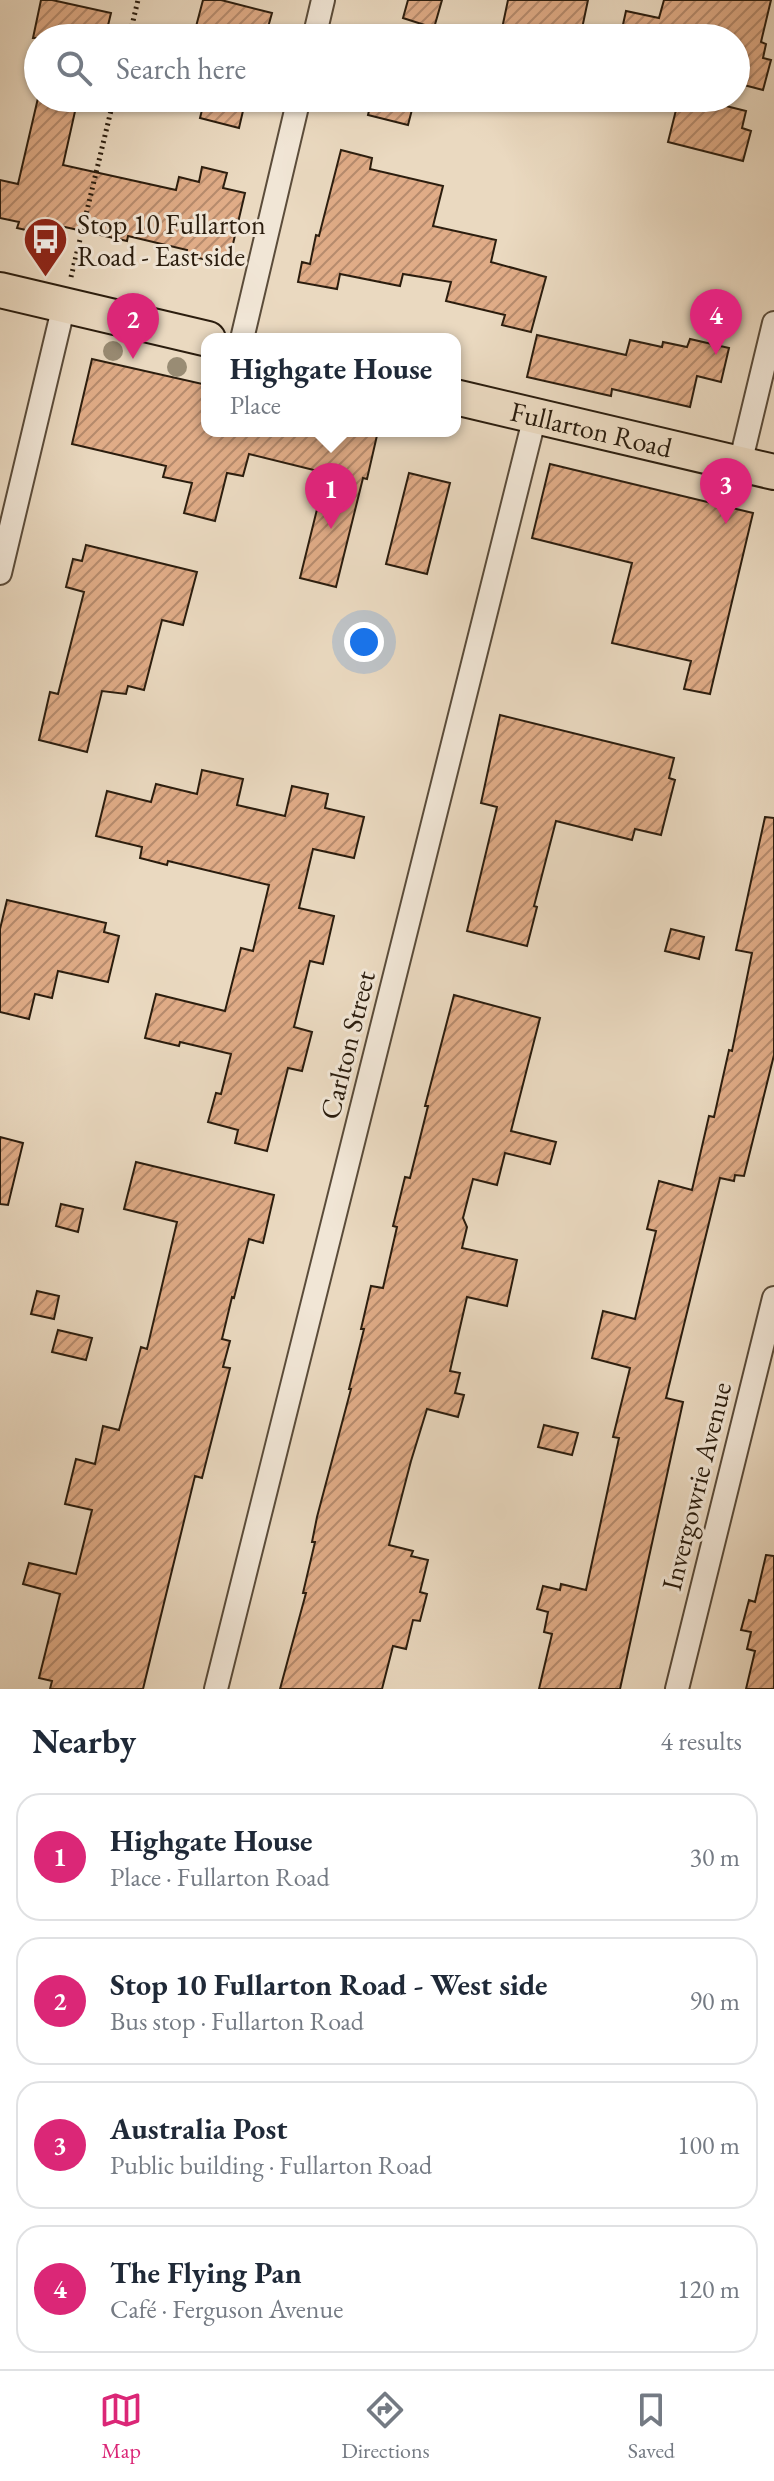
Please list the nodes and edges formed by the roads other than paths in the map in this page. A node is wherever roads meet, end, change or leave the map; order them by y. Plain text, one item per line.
1 (323, 0) edge
2 (317, 24) edge
3 (296, 112) edge
4 (0, 290) edge
5 (64, 305) junction
6 (774, 323) edge
7 (243, 333) edge
8 (201, 337) edge
9 (461, 398) edge
10 (535, 416) junction
11 (740, 464) junction
12 (774, 472) edge
13 (0, 573) edge
14 (774, 1298) edge
15 (216, 1689) edge
16 (677, 1689) edge

1 - 2 street
3 - 7 street
4 - 5 main road
5 - 8 main road
5 - 13 street
6 - 11 street
9 - 10 main road, Fullarton Road
10 - 11 main road, Fullarton Road
10 - 15 street, Carlton Street
11 - 12 main road, Fullarton Road
14 - 16 street, Invergowrie Avenue

